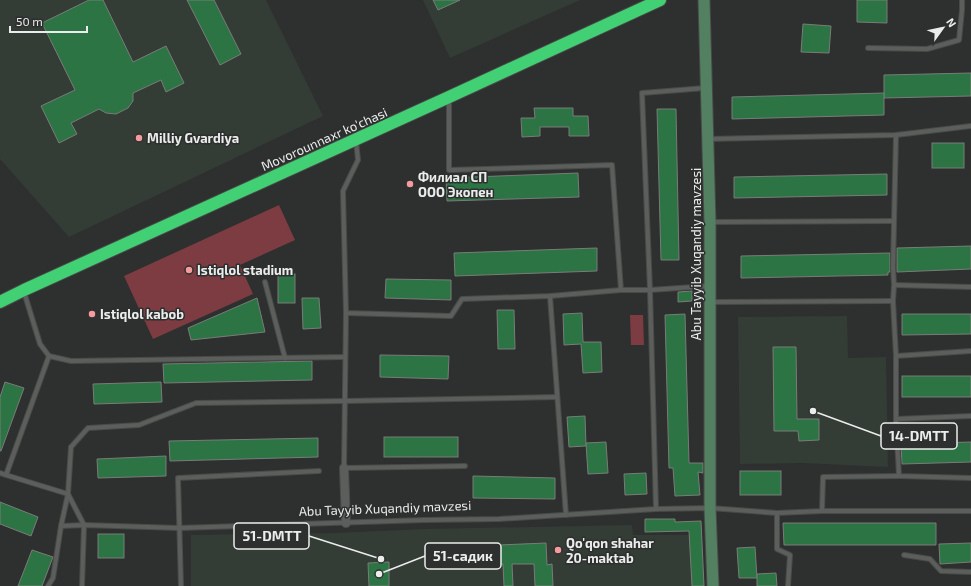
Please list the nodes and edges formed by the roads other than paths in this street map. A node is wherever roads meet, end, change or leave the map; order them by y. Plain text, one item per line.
1 (660, 0) edge
2 (704, 0) edge
3 (962, 0) edge
4 (868, 48) dead end
5 (707, 88) junction
6 (449, 97) junction
7 (971, 126) edge
8 (896, 135) junction
9 (356, 139) junction
10 (708, 139) junction
11 (894, 221) junction
12 (710, 222) junction
13 (265, 282) dead end
14 (711, 286) junction
15 (894, 286) junction
16 (971, 287) edge
17 (24, 290) junction
18 (621, 290) junction
19 (650, 290) junction
20 (0, 296) edge
21 (550, 296) junction
22 (893, 301) junction
23 (0, 302) edge
24 (710, 302) junction
25 (346, 313) junction
26 (971, 351) edge
27 (49, 356) junction
28 (896, 356) junction
29 (345, 357) junction
30 (285, 358) junction
31 (557, 397) junction
32 (344, 401) junction
33 (971, 416) edge
34 (896, 419) junction
35 (465, 466) dead end
36 (344, 468) junction
37 (319, 471) dead end
38 (0, 473) edge
39 (6, 475) junction
40 (899, 476) junction
41 (971, 478) edge
42 (68, 494) junction
43 (710, 508) junction
44 (656, 509) junction
45 (822, 511) junction
46 (971, 511) edge
47 (777, 512) junction
48 (566, 515) junction
49 (346, 523) junction
50 (84, 525) junction
51 (61, 526) junction
52 (179, 528) junction
53 (904, 555) dead end
54 (971, 572) edge
55 (48, 586) edge
56 (82, 586) edge
57 (181, 586) edge
58 (713, 586) edge
59 (788, 586) edge

1 - 6 highway, Movorounnaxr ko'chasi
2 - 5 street, Abu Tayyib Xuqandiy mavzesi
3 - 4 lane
5 - 10 street, Abu Tayyib Xuqandiy mavzesi
5 - 19 lane
6 - 9 highway, Movorounnaxr ko'chasi
6 - 18 lane
7 - 8 lane
8 - 10 lane
8 - 11 lane
9 - 17 highway, Movorounnaxr ko'chasi
9 - 25 lane
10 - 12 street, Abu Tayyib Xuqandiy mavzesi
11 - 12 lane
11 - 15 lane
12 - 14 street, Abu Tayyib Xuqandiy mavzesi
13 - 30 lane
14 - 19 lane
14 - 24 street, Abu Tayyib Xuqandiy mavzesi
15 - 16 lane
15 - 22 lane
17 - 20 highway
17 - 23 highway, Movorounnaxr ko'chasi
17 - 27 lane
18 - 19 lane
18 - 21 lane
19 - 44 lane
21 - 25 lane
21 - 31 lane
22 - 24 lane
22 - 28 lane
24 - 43 street, Abu Tayyib Xuqandiy mavzesi
25 - 29 lane
26 - 28 lane
27 - 30 lane
27 - 39 lane
28 - 34 lane
29 - 30 lane
29 - 32 lane
31 - 32 lane
31 - 48 lane
32 - 36 lane
32 - 42 lane
33 - 34 lane
34 - 40 lane
35 - 36 lane
36 - 49 street
37 - 52 lane
38 - 39 lane
39 - 42 lane
40 - 41 lane
40 - 45 lane
42 - 50 lane
42 - 51 lane
43 - 44 lane, Abu Tayyib Xuqandiy mavzesi
43 - 47 lane
43 - 58 street, Abu Tayyib Xuqandiy mavzesi
44 - 48 lane, Abu Tayyib Xuqandiy mavzesi
45 - 46 lane
45 - 47 lane
47 - 59 lane
48 - 49 lane, Abu Tayyib Xuqandiy mavzesi
49 - 52 lane, Abu Tayyib Xuqandiy mavzesi
50 - 51 lane, Abu Tayyib Xuqandiy mavzesi
50 - 52 lane, Abu Tayyib Xuqandiy mavzesi
50 - 56 lane
51 - 55 lane
52 - 57 lane
53 - 54 lane

